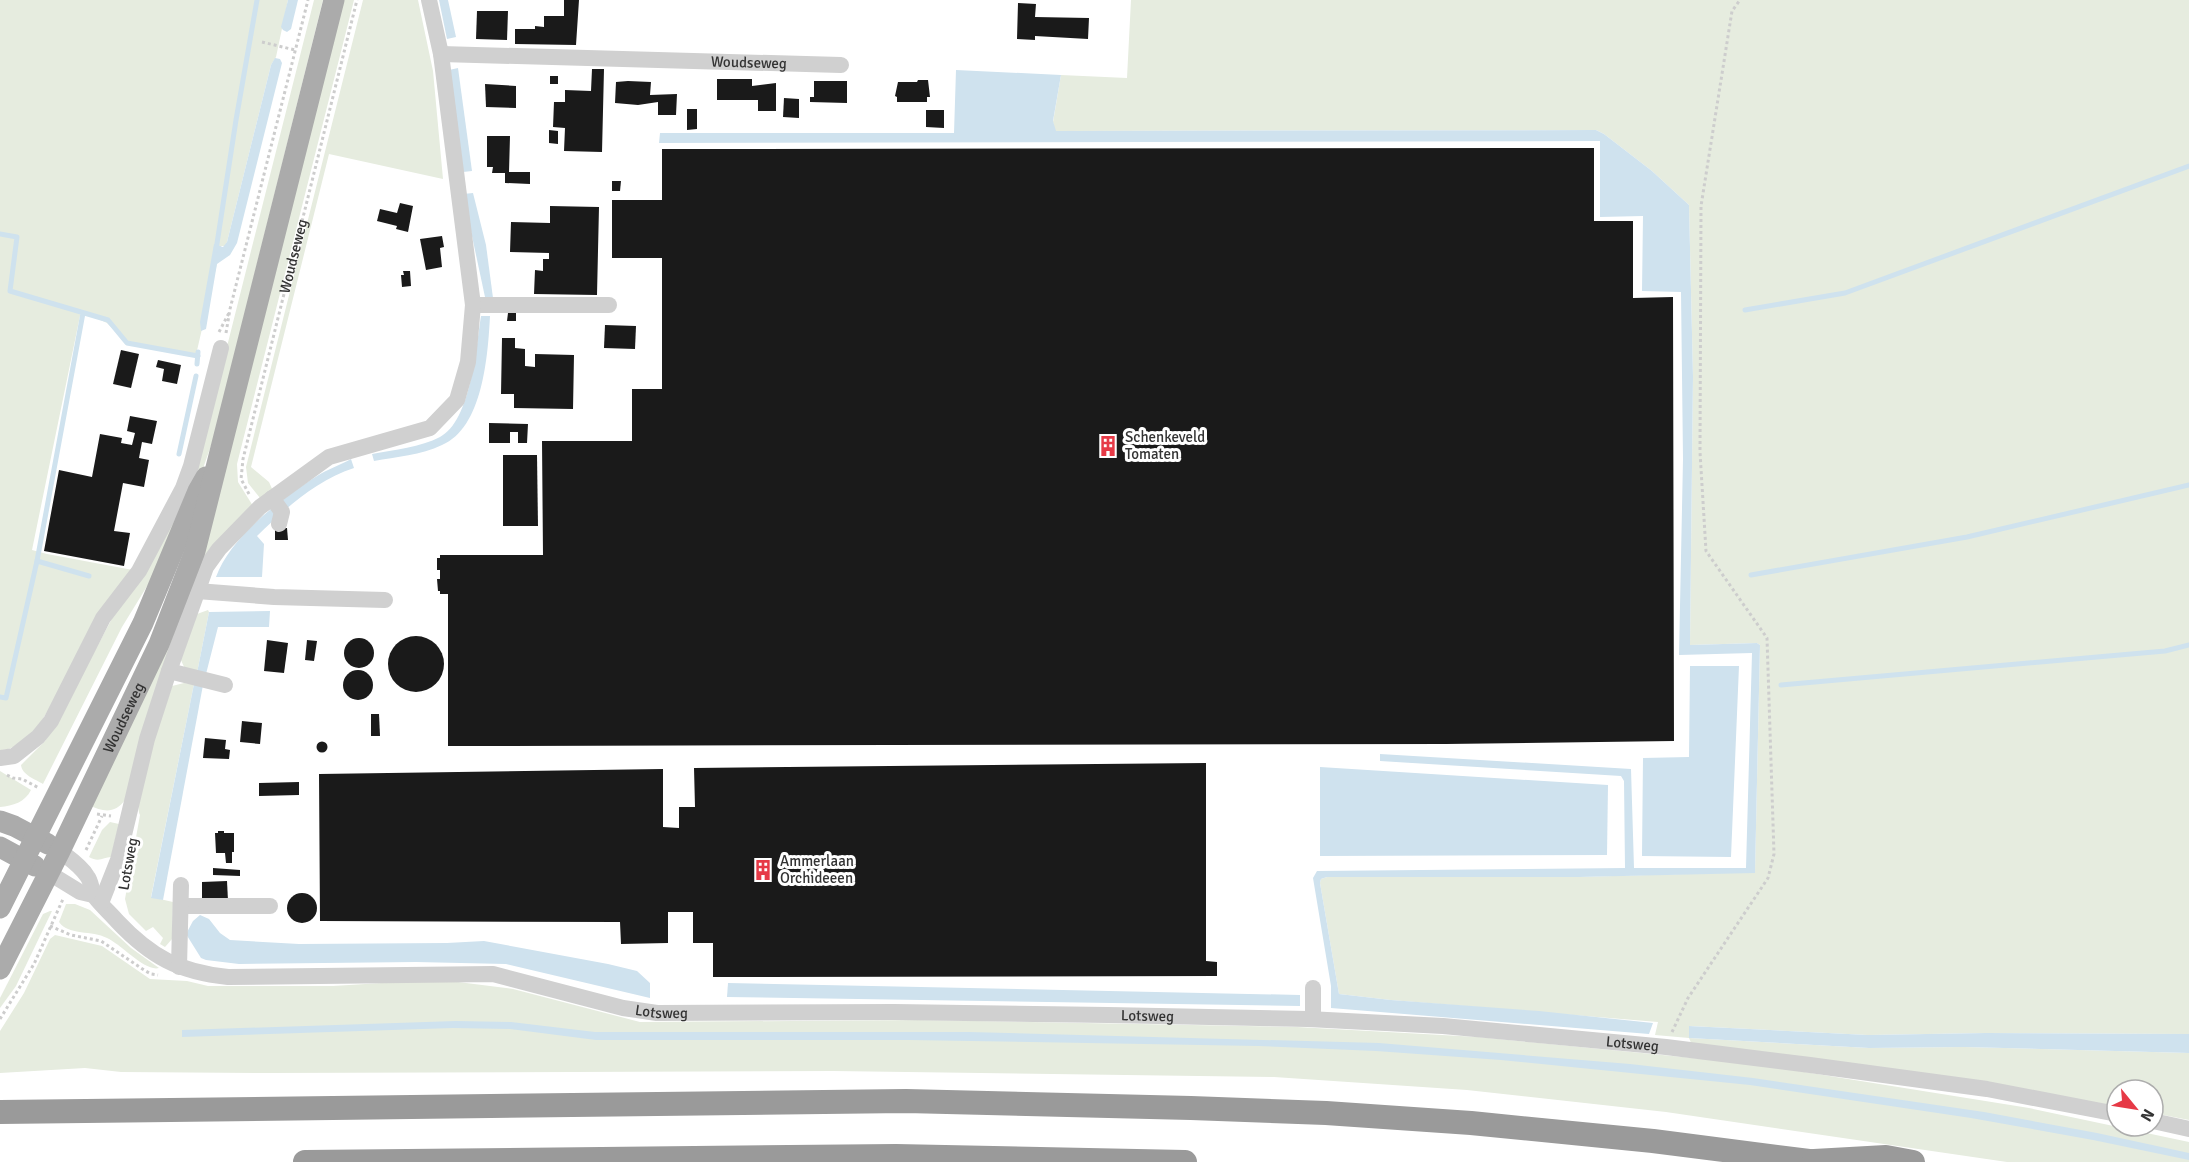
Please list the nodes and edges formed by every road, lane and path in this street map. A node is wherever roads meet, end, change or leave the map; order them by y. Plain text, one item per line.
1 (308, 0) edge
2 (334, 0) edge
3 (357, 0) edge
4 (429, 0) edge
5 (1740, 0) edge
6 (262, 42) dead end
7 (295, 50) junction
8 (321, 54) junction
9 (441, 54) junction
10 (841, 65) dead end
11 (473, 305) junction
12 (609, 305) dead end
13 (230, 309) junction
14 (221, 348) junction
15 (220, 453) junction
16 (274, 509) junction
17 (196, 591) junction
18 (385, 600) dead end
19 (169, 671) junction
20 (225, 684) dead end
21 (0, 758) edge
22 (102, 816) dead end
23 (0, 821) edge
24 (36, 837) junction
25 (0, 847) edge
26 (60, 851) junction
27 (25, 859) junction
28 (79, 866) junction
29 (49, 873) junction
30 (181, 885) dead end
31 (69, 886) junction
32 (97, 899) junction
33 (181, 906) junction
34 (270, 906) dead end
35 (0, 908) edge
36 (50, 926) junction
37 (179, 967) junction
38 (0, 969) edge
39 (1313, 988) dead end
40 (0, 1018) edge
41 (1313, 1019) junction
42 (1666, 1047) junction
43 (0, 1112) edge
44 (2105, 1112) edge
45 (2165, 1124) edge
46 (2189, 1129) edge
47 (305, 1162) edge
48 (1185, 1162) edge
49 (1816, 1162) edge
50 (1913, 1162) edge

1 - 7 path
2 - 8 main road, Woudseweg
3 - 16 path, Woudseweg
4 - 9 street, Woudseweg
5 - 42 path
6 - 7 path
7 - 8 path
7 - 13 path
8 - 15 main road, Woudseweg
9 - 10 street, Woudseweg
9 - 11 street, Woudseweg
11 - 12 street
11 - 16 street, Woudseweg
13 - 14 path
13 - 14 path
14 - 21 street
15 - 24 main road, Woudseweg
15 - 26 main road, Woudseweg
16 - 17 street, Woudseweg
17 - 18 street
17 - 19 street, Woudseweg
19 - 20 street
19 - 32 street, Woudseweg
22 - 28 path
23 - 24 main road
24 - 26 main road
24 - 27 main road, Woudseweg
25 - 27 main road
26 - 28 street, Lotsweg
26 - 29 main road, Woudseweg
27 - 29 main road
27 - 35 main road, Woudseweg
28 - 32 street, Lotsweg
29 - 31 street, Lotsweg
29 - 38 main road, Woudseweg
30 - 33 street
31 - 32 street, Lotsweg
31 - 36 path
32 - 37 street, Lotsweg
33 - 34 street
33 - 37 street
36 - 37 path
36 - 40 path
37 - 41 street, Lotsweg
39 - 41 street
41 - 42 street, Lotsweg
42 - 44 street, Lotsweg
43 - 49 highway
45 - 46 street
47 - 48 highway
49 - 50 highway

